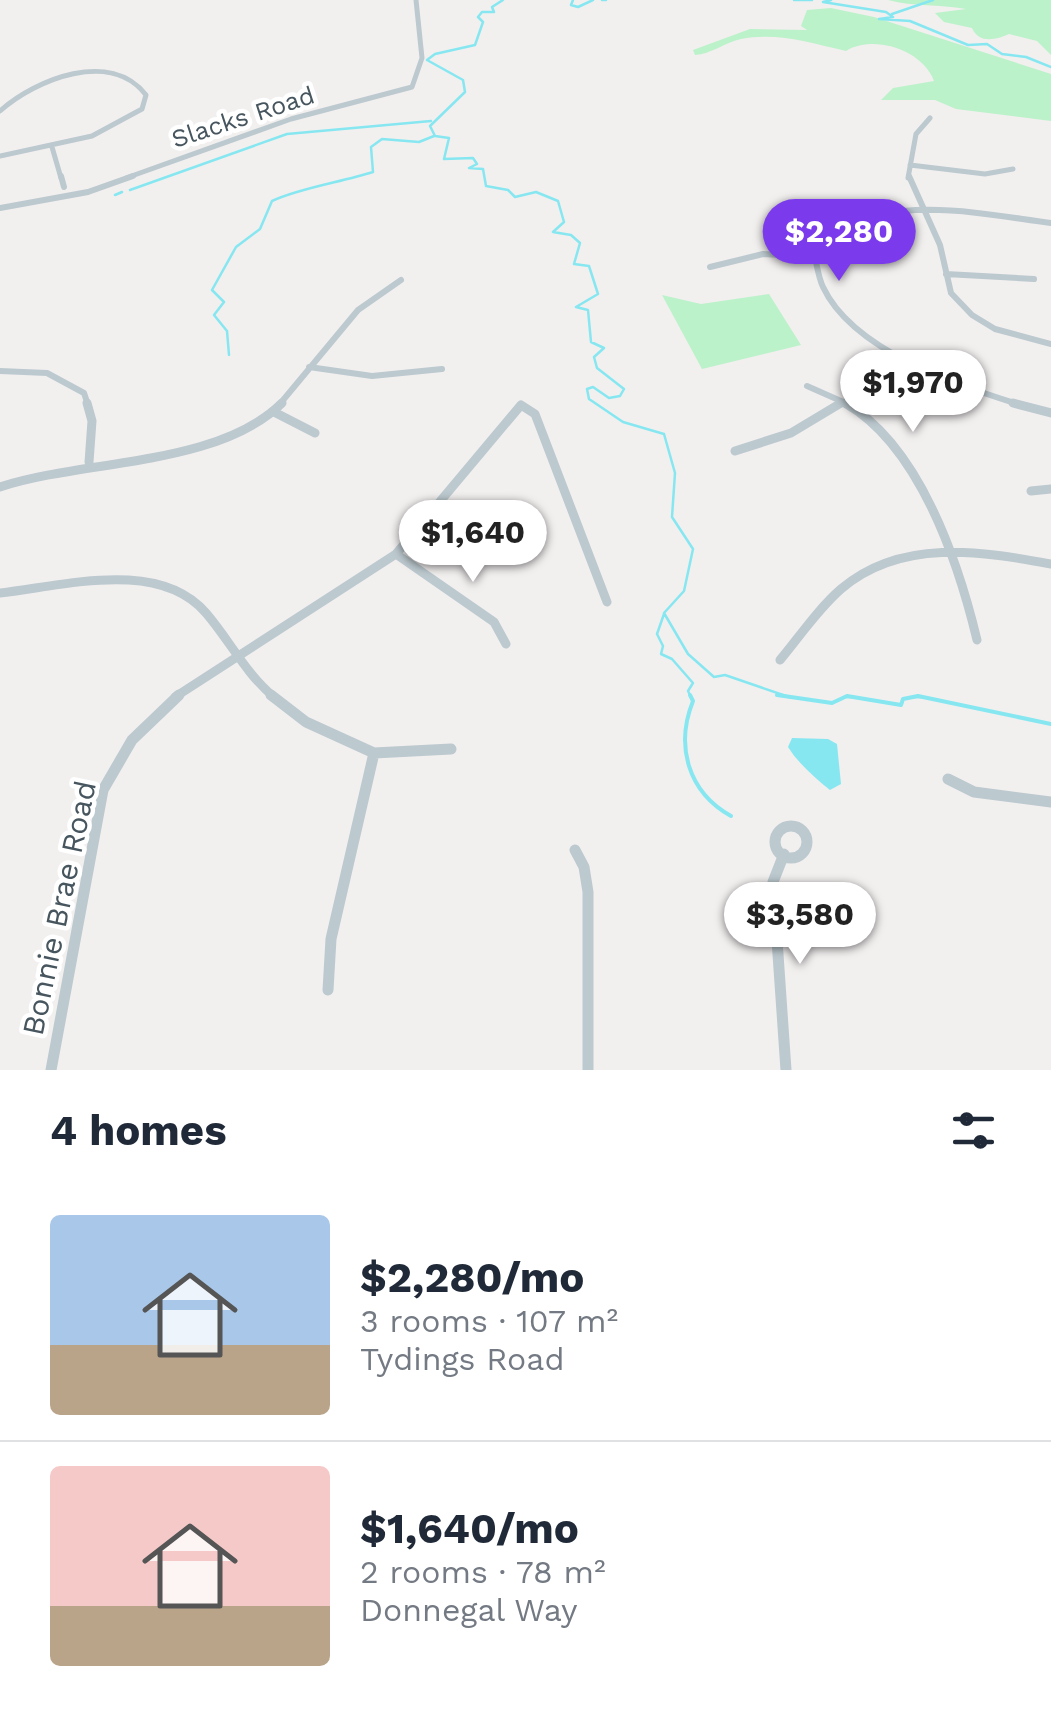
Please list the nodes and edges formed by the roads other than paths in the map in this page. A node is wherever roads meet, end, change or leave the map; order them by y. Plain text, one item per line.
1 (416, 0) edge
2 (0, 111) edge
3 (930, 118) dead end
4 (52, 147) junction
5 (0, 156) edge
6 (910, 165) junction
7 (1013, 169) dead end
8 (64, 187) dead end
9 (0, 208) edge
10 (922, 213) junction
11 (1051, 223) edge
12 (815, 258) junction
13 (710, 266) dead end
14 (946, 274) junction
15 (401, 280) dead end
16 (1034, 280) dead end
17 (1051, 344) edge
18 (310, 367) junction
19 (442, 370) dead end
20 (0, 371) edge
21 (807, 386) dead end
22 (843, 402) junction
23 (274, 412) junction
24 (1051, 413) edge
25 (315, 433) dead end
26 (735, 452) dead end
27 (89, 462) junction
28 (0, 487) edge
29 (1051, 489) edge
30 (1031, 491) dead end
31 (950, 552) junction
32 (396, 554) junction
33 (1051, 564) edge
34 (0, 594) edge
35 (607, 602) dead end
36 (977, 640) dead end
37 (506, 644) dead end
38 (239, 657) junction
39 (780, 660) dead end
40 (451, 749) dead end
41 (374, 752) junction
42 (948, 779) dead end
43 (1051, 802) edge
44 (575, 850) dead end
45 (784, 854) dead end
46 (328, 990) dead end
47 (51, 1070) edge
48 (588, 1070) edge
49 (786, 1070) edge

1 - 9 street, Slacks Road
2 - 4 street
3 - 6 street
4 - 5 street
4 - 8 street
6 - 7 street
6 - 10 street
10 - 11 street
10 - 12 street
10 - 14 street
12 - 13 street
12 - 24 street
14 - 16 street
14 - 17 street
15 - 18 street
18 - 19 street
18 - 23 street
20 - 27 street
21 - 22 street
22 - 26 street
22 - 31 street
23 - 25 street
23 - 27 street
27 - 28 street
29 - 30 street
31 - 33 street
31 - 36 street
31 - 39 street
32 - 35 street, Bonnie Brae Road
32 - 37 street
32 - 38 street, Bonnie Brae Road
34 - 38 street
38 - 41 street
38 - 47 street, Bonnie Brae Road
40 - 41 street
41 - 46 street
42 - 43 street
44 - 48 street
45 - 49 street

